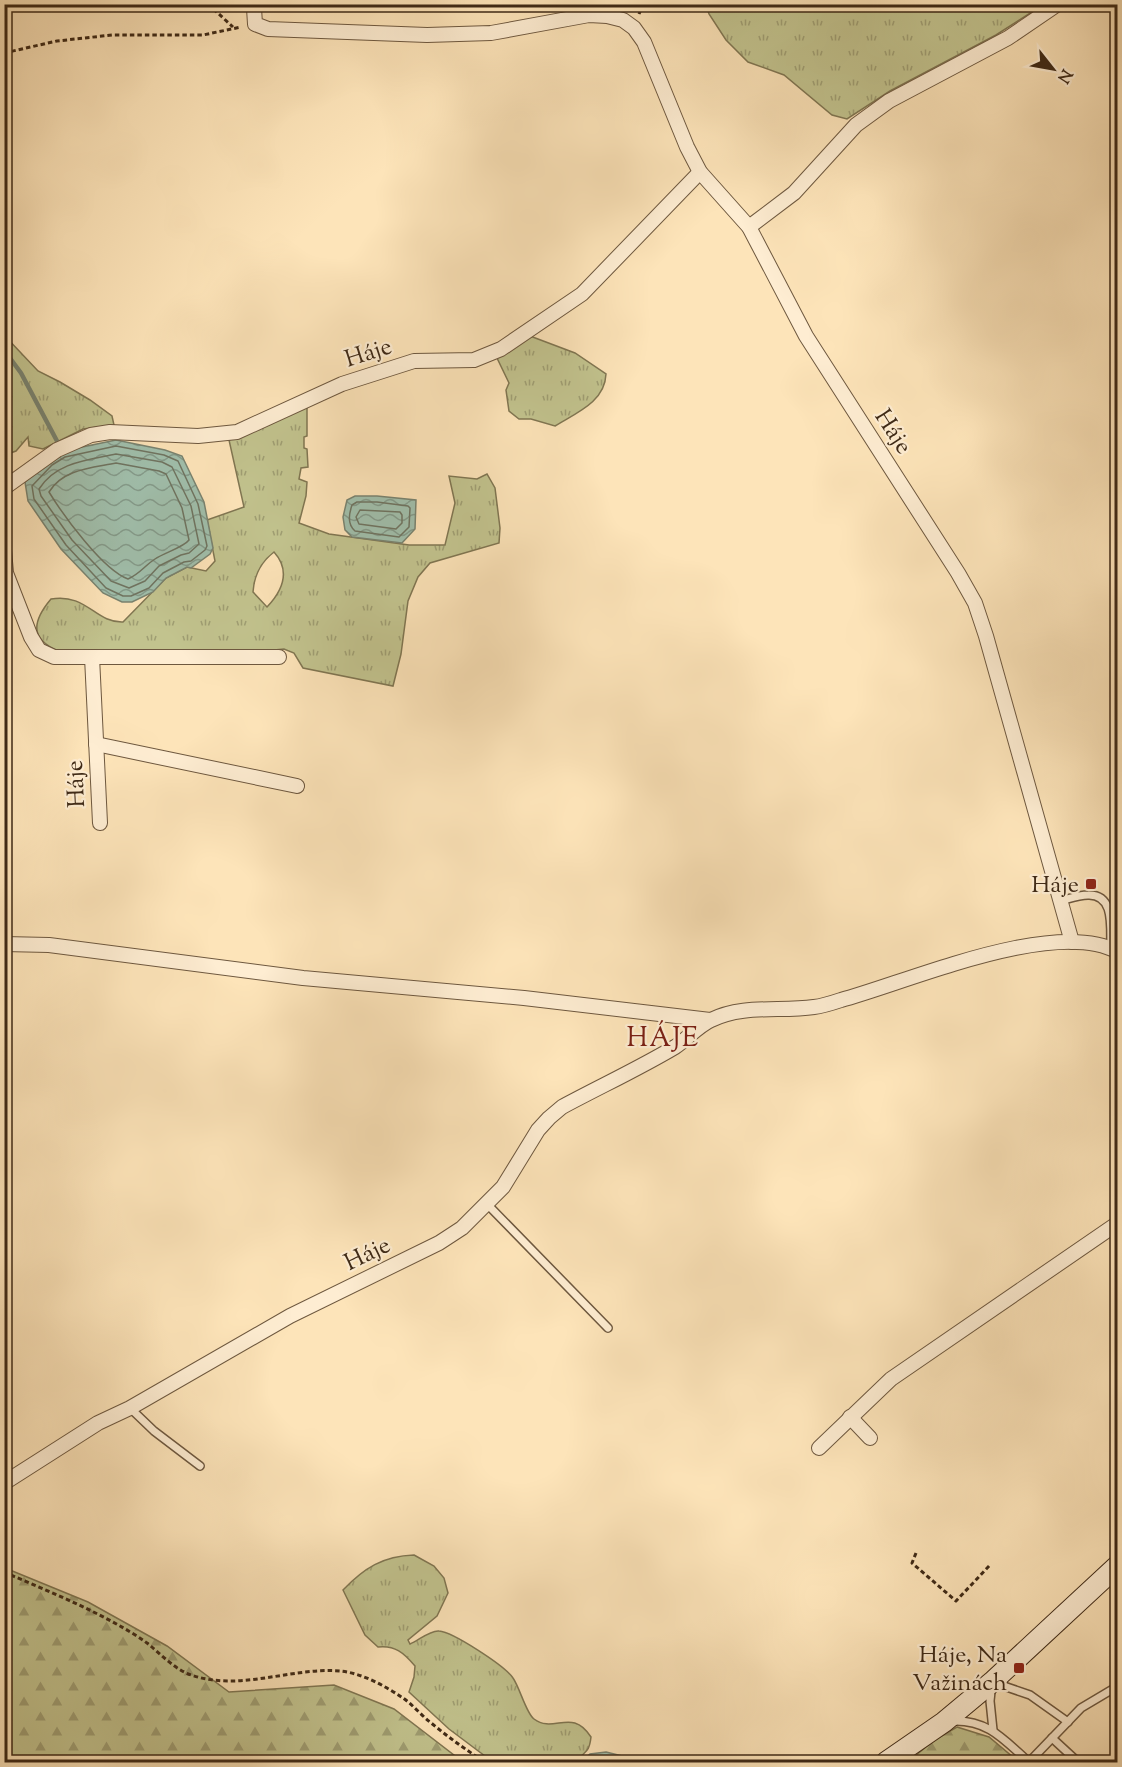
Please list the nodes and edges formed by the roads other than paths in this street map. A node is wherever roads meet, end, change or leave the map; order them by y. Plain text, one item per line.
1 (255, 4) edge
2 (1058, 4) edge
3 (700, 172) junction
4 (749, 227) junction
5 (4, 488) edge
6 (4, 550) edge
7 (92, 657) junction
8 (279, 657) dead end
9 (96, 744) junction
10 (297, 786) dead end
11 (100, 823) dead end
12 (1060, 901) junction
13 (1072, 942) junction
14 (4, 944) edge
15 (1115, 948) edge
16 (710, 1020) junction
17 (487, 1204) junction
18 (1118, 1223) edge
19 (608, 1328) dead end
20 (130, 1408) junction
21 (850, 1417) junction
22 (870, 1438) dead end
23 (819, 1448) dead end
24 (200, 1466) dead end
25 (4, 1483) edge
26 (1118, 1564) edge
27 (992, 1682) junction
28 (1118, 1686) edge
29 (944, 1722) junction
30 (1068, 1722) junction
31 (993, 1730) junction
32 (1052, 1738) junction
33 (886, 1762) edge
34 (1029, 1762) edge
35 (1078, 1762) edge

1 - 3 street, Háje
2 - 4 street
3 - 4 street, Háje
3 - 5 street, Háje
4 - 12 street, Háje
6 - 7 street
7 - 8 street
7 - 9 street, Háje
9 - 10 street, Háje
9 - 11 street, Háje
12 - 13 street, Háje
12 - 15 lane
13 - 15 street, Háje
13 - 16 street, Háje
14 - 16 street, Háje
16 - 17 street, Háje
17 - 19 lane
17 - 20 street, Háje
18 - 21 street
20 - 24 lane
20 - 25 street, Háje
21 - 22 street
21 - 23 street
26 - 27 main road
27 - 29 main road
27 - 30 lane
27 - 31 lane
28 - 30 lane
29 - 31 lane
29 - 33 main road
30 - 32 lane
31 - 34 lane
32 - 34 lane
32 - 35 lane

